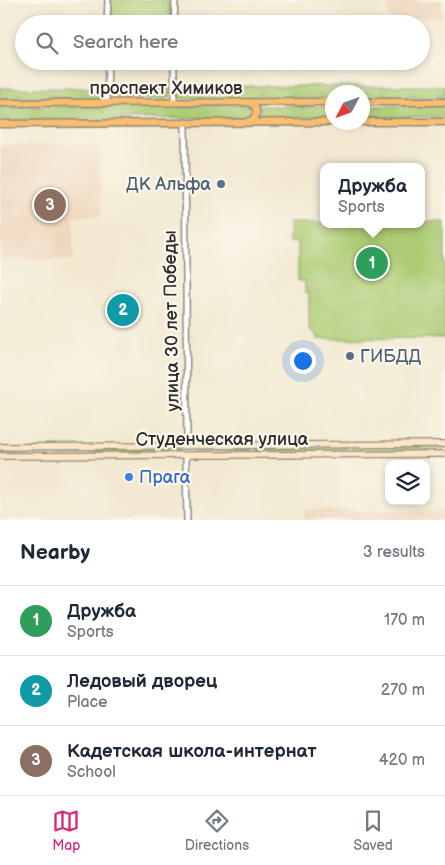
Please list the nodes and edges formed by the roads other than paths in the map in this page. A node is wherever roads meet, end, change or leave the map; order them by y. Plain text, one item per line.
1 (108, 0) edge
2 (174, 0) edge
3 (108, 15) edge
4 (174, 15) edge
5 (108, 70) edge
6 (174, 70) edge
7 (107, 102) junction
8 (174, 102) junction
9 (325, 102) edge
10 (370, 102) edge
11 (445, 102) edge
12 (247, 103) junction
13 (0, 104) edge
14 (247, 121) junction
15 (185, 122) junction
16 (325, 122) edge
17 (370, 122) edge
18 (445, 122) edge
19 (0, 124) edge
20 (346, 444) junction
21 (445, 444) edge
22 (257, 445) junction
23 (187, 446) junction
24 (0, 447) edge
25 (258, 454) junction
26 (346, 454) junction
27 (445, 454) edge
28 (0, 456) edge
29 (186, 456) junction
30 (187, 520) edge

1 - 3 street
2 - 4 street
5 - 7 street
6 - 8 street
7 - 8 main road, проспект Химиков
7 - 13 main road, проспект Химиков
8 - 12 main road, проспект Химиков
9 - 12 main road, проспект Химиков
10 - 11 main road
12 - 14 main road
14 - 15 main road, проспект Химиков
14 - 16 main road, проспект Химиков
15 - 19 main road, проспект Химиков
15 - 23 street, улица 30 лет Победы
17 - 18 main road
20 - 21 main road, Студенческая улица
20 - 22 main road, Студенческая улица
20 - 26 main road
22 - 23 main road, Студенческая улица
22 - 25 main road
23 - 24 main road, Студенческая улица
23 - 29 main road, улица 30 лет Победы
25 - 26 main road, Студенческая улица
25 - 29 main road, Студенческая улица
26 - 27 main road, Студенческая улица
28 - 29 main road, Студенческая улица
29 - 30 street, улица 30 лет Победы

